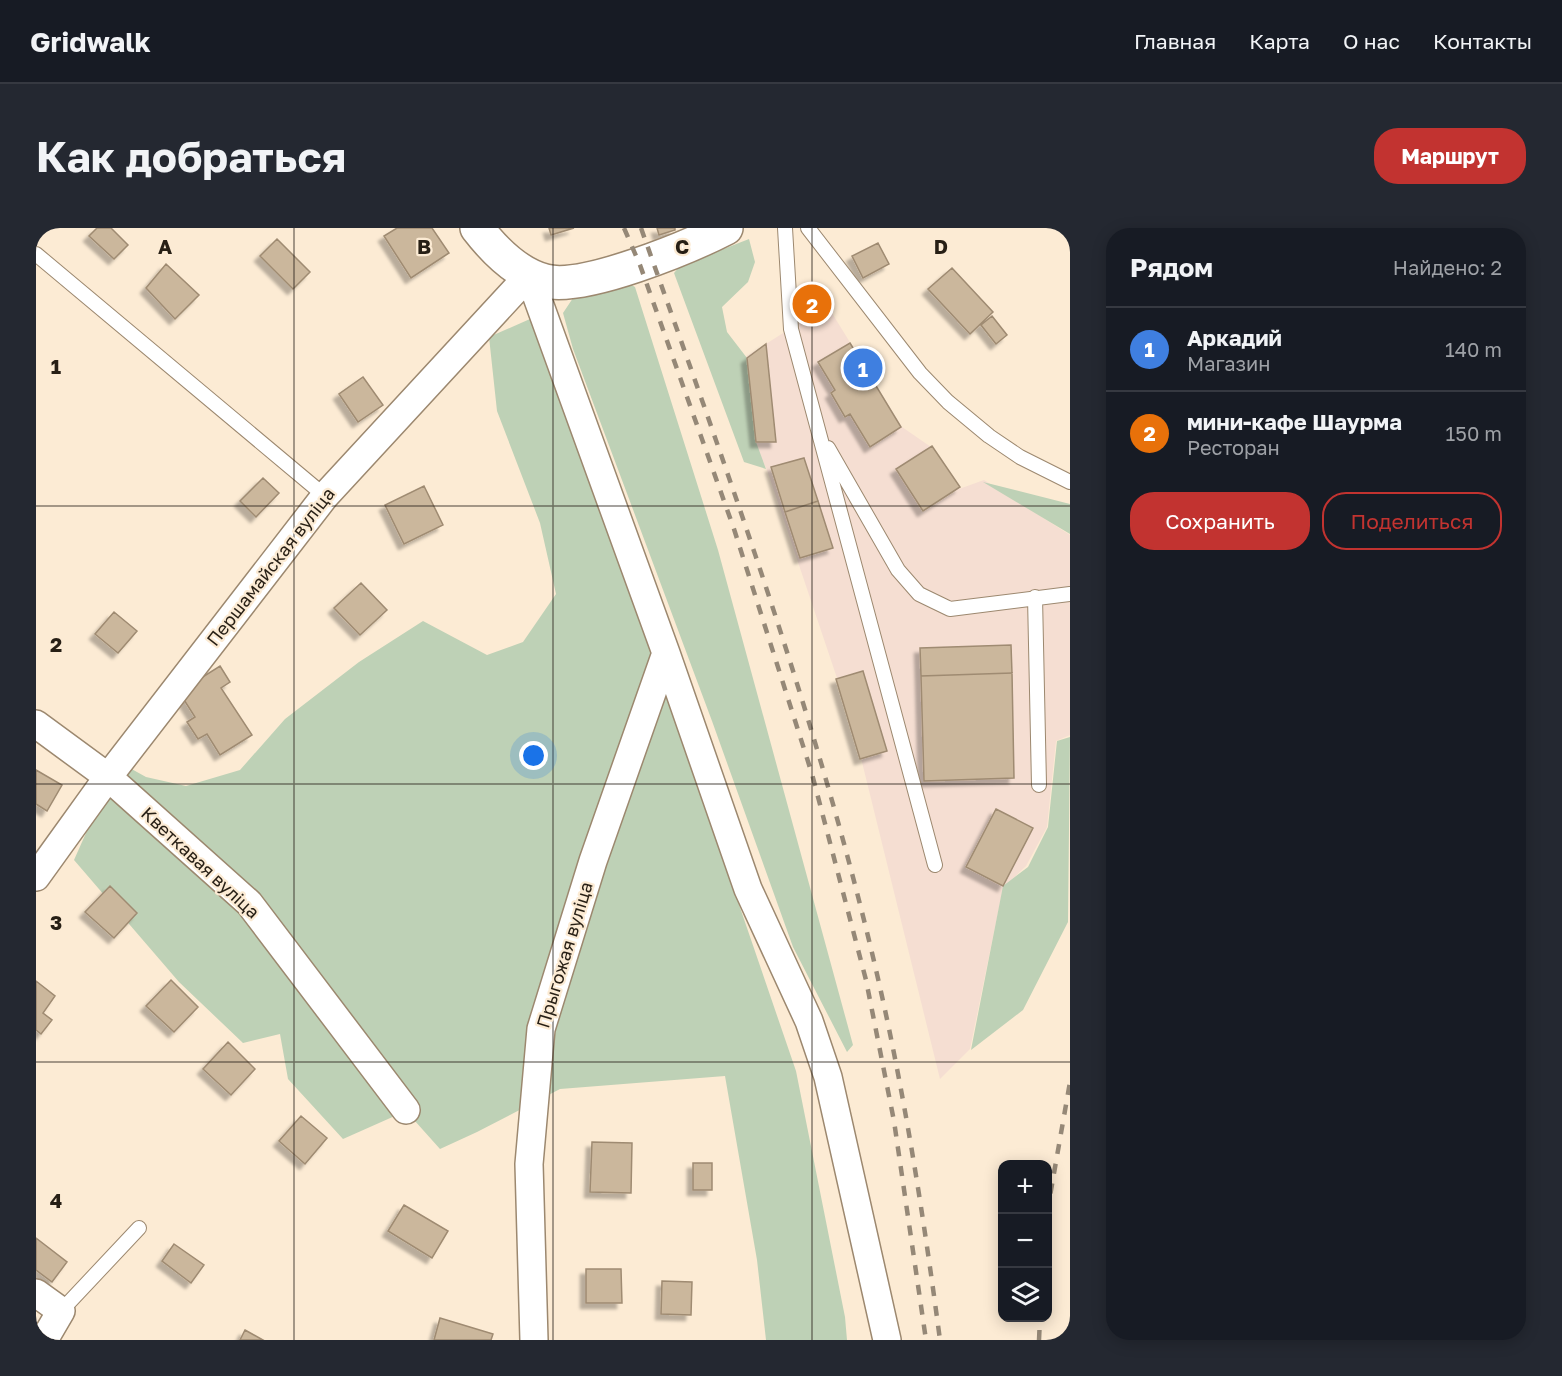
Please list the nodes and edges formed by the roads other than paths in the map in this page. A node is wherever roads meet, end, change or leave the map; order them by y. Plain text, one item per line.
1 (477, 228) edge
2 (726, 228) edge
3 (784, 228) edge
4 (808, 228) edge
5 (36, 254) edge
6 (529, 276) junction
7 (818, 431) junction
8 (1070, 482) edge
9 (325, 496) junction
10 (1070, 594) edge
11 (1035, 597) junction
12 (666, 654) junction
13 (36, 724) edge
14 (108, 777) junction
15 (1039, 785) dead end
16 (935, 865) dead end
17 (36, 877) edge
18 (406, 1110) dead end
19 (138, 1228) dead end
20 (36, 1293) edge
21 (61, 1311) junction
22 (44, 1340) edge
23 (534, 1340) edge
24 (887, 1340) edge

1 - 6 street
2 - 6 street
3 - 7 lane
4 - 8 lane
5 - 9 lane
6 - 9 street, Першамайская вуліца
6 - 12 street
7 - 11 lane
7 - 16 lane
9 - 14 street, Першамайская вуліца
10 - 11 lane
11 - 15 lane
12 - 23 street, Прыгожая вуліца
12 - 24 street
13 - 14 street, Кветкавая вуліца
14 - 17 street, Першамайская вуліца
14 - 18 street, Кветкавая вуліца
19 - 21 lane
20 - 21 street
21 - 22 street

